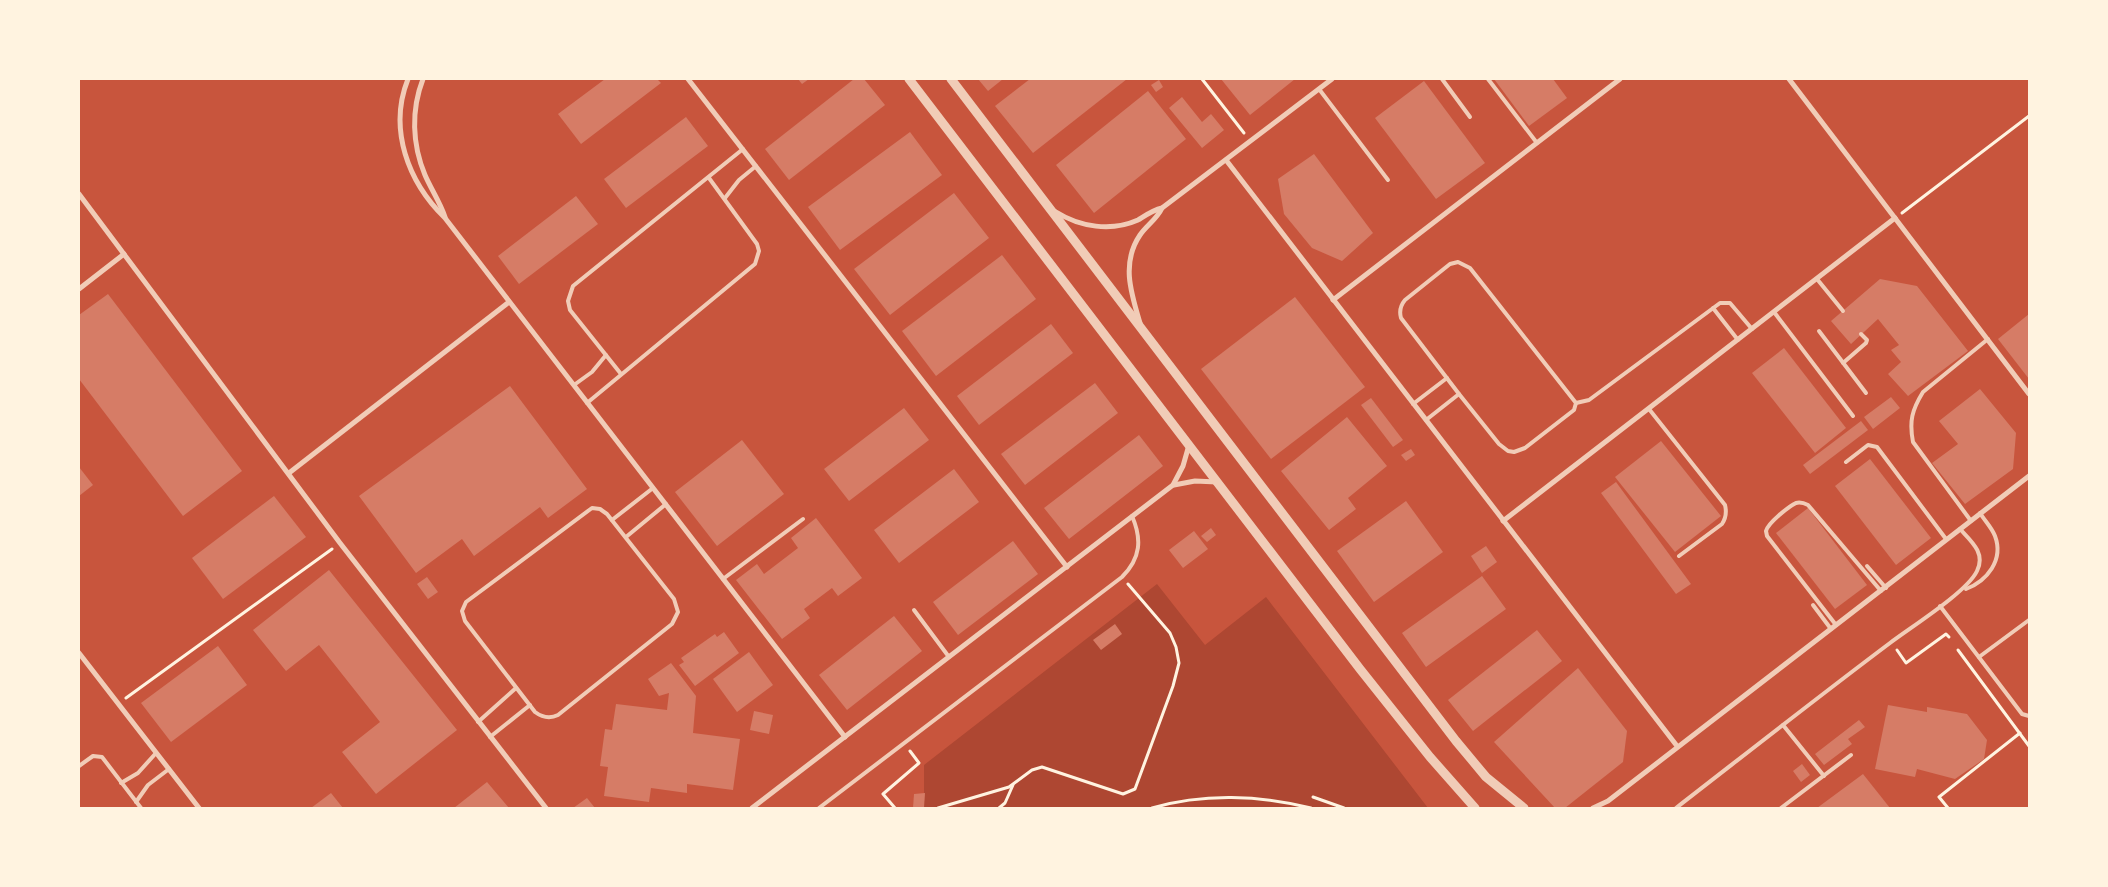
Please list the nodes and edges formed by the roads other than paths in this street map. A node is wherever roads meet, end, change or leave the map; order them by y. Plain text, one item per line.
1 (408, 79) edge
2 (423, 79) edge
3 (688, 79) edge
4 (908, 79) edge
5 (951, 79) edge
6 (1332, 79) edge
7 (1442, 79) edge
8 (1488, 79) edge
9 (1620, 79) edge
10 (1789, 79) edge
11 (1319, 88) junction
12 (1470, 117) dead end
13 (1537, 143) junction
14 (743, 149) junction
15 (1226, 160) junction
16 (756, 166) junction
17 (709, 178) junction
18 (1388, 180) dead end
19 (79, 194) edge
20 (725, 198) junction
21 (1050, 208) junction
22 (1162, 208) junction
23 (445, 218) junction
24 (1895, 218) junction
25 (124, 254) junction
26 (1817, 279) junction
27 (79, 289) edge
28 (1333, 300) junction
29 (509, 302) junction
30 (1713, 308) junction
31 (1843, 311) dead end
32 (1774, 312) junction
33 (1140, 326) junction
34 (1752, 329) junction
35 (1819, 331) dead end
36 (1862, 334) dead end
37 (1988, 339) junction
38 (1738, 340) junction
39 (606, 355) junction
40 (1843, 363) junction
41 (621, 374) junction
42 (1447, 378) junction
43 (574, 385) junction
44 (1866, 393) dead end
45 (1459, 394) junction
46 (2029, 394) edge
47 (587, 402) junction
48 (1576, 403) junction
49 (1413, 404) junction
50 (1649, 409) junction
51 (1853, 416) dead end
52 (1426, 420) junction
53 (1190, 444) junction
54 (1846, 462) dead end
55 (289, 473) junction
56 (2029, 476) edge
57 (1219, 483) junction
58 (1173, 485) junction
59 (653, 488) junction
60 (666, 504) junction
61 (1980, 513) junction
62 (1132, 516) junction
63 (803, 519) dead end
64 (612, 520) junction
65 (1504, 521) junction
66 (1971, 521) junction
67 (1960, 529) junction
68 (626, 537) junction
69 (1946, 540) junction
70 (1678, 556) dead end
71 (1867, 566) dead end
72 (1067, 567) junction
73 (723, 579) junction
74 (1883, 589) junction
75 (1961, 590) junction
76 (1813, 604) dead end
77 (1940, 606) junction
78 (914, 610) dead end
79 (2029, 620) edge
80 (1834, 627) junction
81 (79, 653) edge
82 (1979, 656) junction
83 (949, 657) junction
84 (516, 688) junction
85 (530, 705) junction
86 (2029, 716) edge
87 (478, 722) junction
88 (1783, 725) junction
89 (490, 737) junction
90 (845, 737) junction
91 (1677, 746) junction
92 (156, 753) junction
93 (1851, 755) dead end
94 (79, 766) edge
95 (169, 769) junction
96 (1824, 776) junction
97 (121, 783) junction
98 (1608, 801) junction
99 (136, 802) junction
100 (141, 808) edge
101 (198, 808) edge
102 (546, 808) edge
103 (752, 808) edge
104 (819, 808) edge
105 (1475, 808) edge
106 (1524, 808) edge
107 (1594, 808) edge
108 (1601, 808) edge
109 (1676, 808) edge
110 (1781, 808) edge

1 - 23 street
2 - 23 street
3 - 14 street
4 - 53 street
5 - 21 street
6 - 11 street
7 - 12 lane
8 - 13 lane
9 - 13 street
10 - 24 street
11 - 15 street
11 - 18 lane
13 - 28 street
14 - 16 street
14 - 17 lane
15 - 22 street
15 - 28 street
16 - 20 lane
16 - 72 street
17 - 20 lane
17 - 39 lane
19 - 25 street
20 - 41 lane
21 - 22 street
21 - 33 street
22 - 33 street
23 - 29 street
24 - 26 street
24 - 37 street
25 - 27 street
25 - 55 street
26 - 31 lane
26 - 32 street
28 - 49 street
29 - 43 street
29 - 55 street
30 - 34 lane
30 - 38 lane
30 - 48 lane
32 - 34 street
32 - 51 lane
33 - 106 street
34 - 38 street
35 - 40 lane
36 - 40 lane
37 - 46 street
37 - 66 lane
38 - 50 street
39 - 41 lane
39 - 43 lane
40 - 44 lane
41 - 47 lane
42 - 45 lane
42 - 48 lane
42 - 49 lane
43 - 47 street
45 - 48 lane
45 - 52 lane
47 - 59 street
49 - 52 street
50 - 65 street
50 - 70 lane
52 - 65 street
53 - 57 street
53 - 58 street
54 - 69 lane
55 - 87 street
56 - 61 street
57 - 58 street
57 - 105 street
58 - 62 street
59 - 60 street
59 - 64 lane
60 - 68 lane
60 - 73 street
61 - 66 street
61 - 75 lane
62 - 72 street
62 - 104 lane
63 - 73 lane
64 - 68 lane
64 - 84 lane
65 - 91 street
66 - 67 street
67 - 69 street
67 - 75 lane
68 - 85 lane
69 - 74 street
71 - 74 lane
72 - 83 street
73 - 90 street
74 - 80 street
74 - 80 lane
75 - 77 lane
76 - 80 lane
77 - 82 lane
77 - 88 lane
78 - 83 lane
79 - 82 lane
80 - 91 street
81 - 92 street
82 - 86 lane
83 - 90 street
84 - 85 lane
84 - 87 lane
85 - 89 lane
87 - 89 street
88 - 96 lane
88 - 109 lane
89 - 102 street
90 - 103 street
91 - 98 street
92 - 95 street
92 - 97 lane
93 - 96 lane
94 - 97 lane
95 - 99 lane
95 - 101 street
96 - 110 lane
97 - 99 lane
98 - 107 street
98 - 108 street
99 - 100 lane

